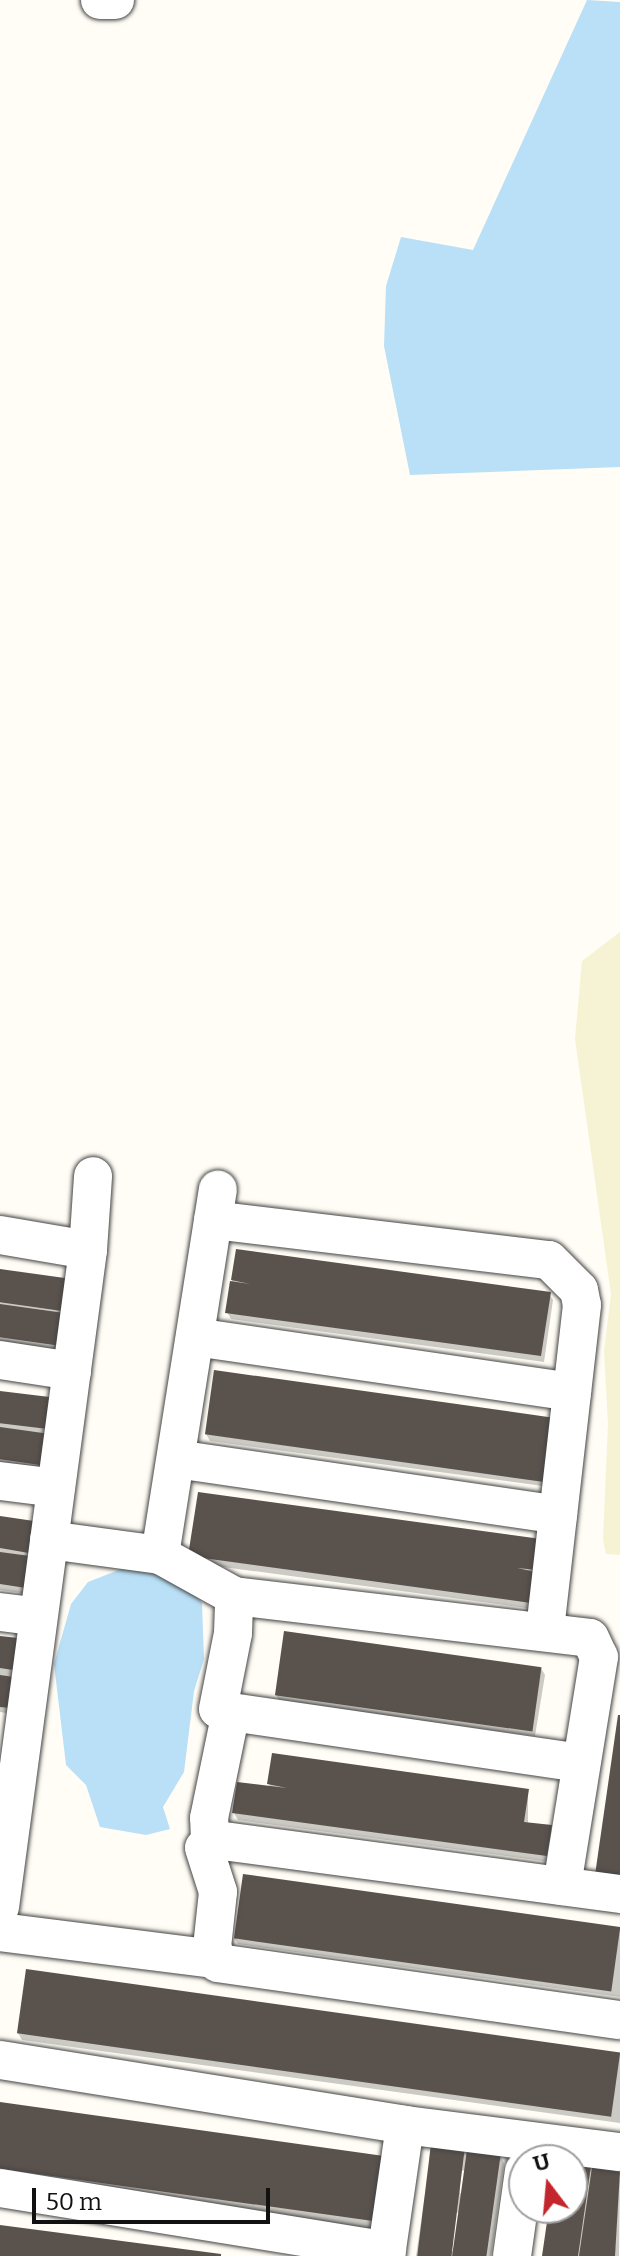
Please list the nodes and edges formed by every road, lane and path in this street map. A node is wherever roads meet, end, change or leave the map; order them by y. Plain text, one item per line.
1 (100, 0) edge
2 (115, 0) edge
3 (93, 1176) dead end
4 (0, 1235) edge
5 (88, 1250) junction
6 (195, 1337) junction
7 (0, 1360) edge
8 (72, 1371) junction
9 (572, 1392) junction
10 (176, 1459) junction
11 (0, 1481) edge
12 (56, 1488) junction
13 (558, 1515) junction
14 (49, 1540) junction
15 (160, 1555) junction
16 (234, 1596) junction
17 (0, 1612) edge
18 (38, 1617) junction
19 (545, 1632) junction
20 (231, 1712) junction
21 (11, 1739) edge
22 (581, 1763) junction
23 (210, 1842) junction
24 (2, 1860) edge
25 (562, 1886) junction
26 (620, 1894) edge
27 (0, 1907) edge
28 (0, 1932) edge
29 (214, 1959) junction
30 (620, 2020) edge
31 (0, 2060) edge
32 (405, 2125) junction
33 (508, 2152) edge
34 (620, 2152) edge
35 (588, 2154) edge
36 (0, 2188) edge
37 (517, 2224) edge
38 (386, 2253) edge
39 (512, 2256) edge

1 - 2 street
3 - 5 street
4 - 5 street
5 - 8 street
6 - 9 street
6 - 9 street
6 - 10 street
7 - 8 street
8 - 12 street
9 - 13 street
10 - 13 street
10 - 15 street
11 - 12 street
12 - 14 street
13 - 19 street
14 - 15 street
14 - 18 street
15 - 16 street
16 - 19 street
16 - 20 street
17 - 18 street
18 - 21 street
19 - 22 street
20 - 22 street
20 - 23 street
21 - 24 street
22 - 25 street
23 - 25 street
23 - 29 street
24 - 27 street
25 - 26 street
28 - 29 street
29 - 30 street
31 - 32 street
32 - 33 street
32 - 38 street
34 - 35 street
36 - 38 street
37 - 39 street

